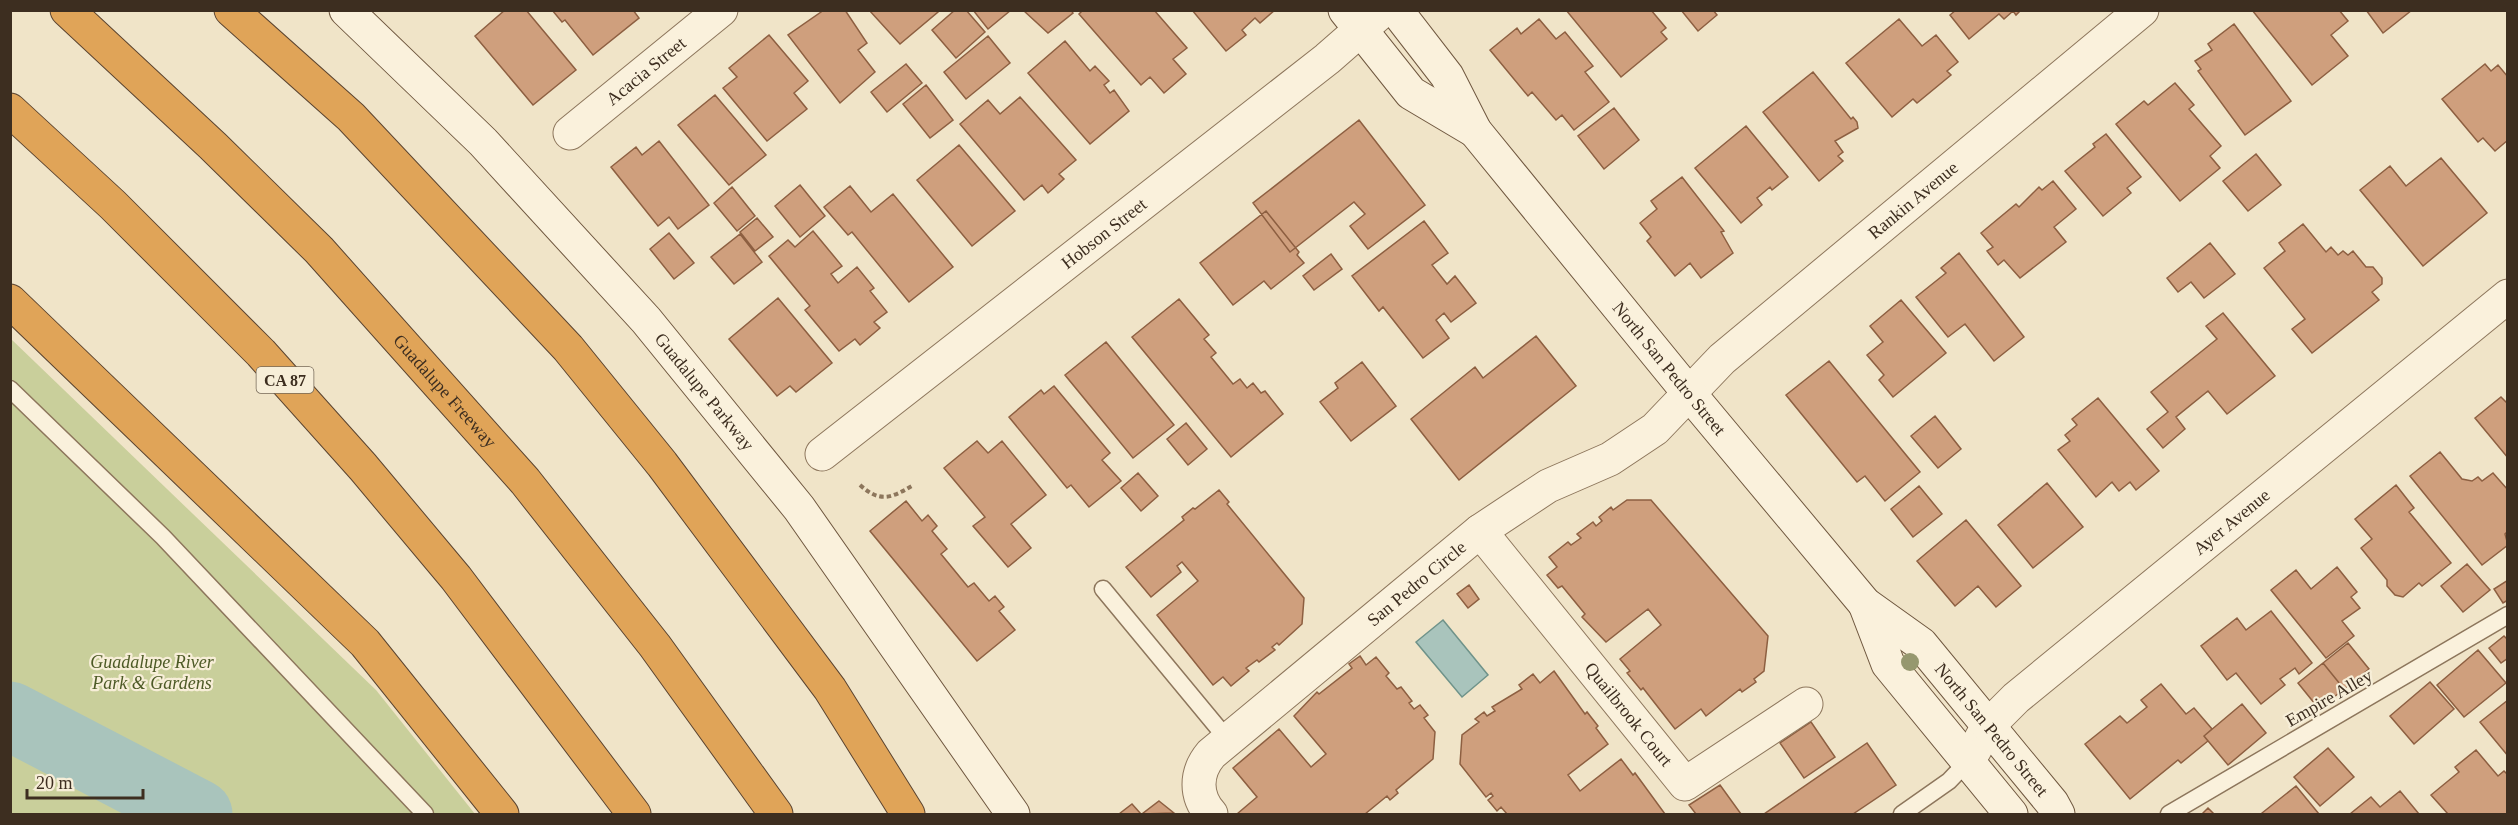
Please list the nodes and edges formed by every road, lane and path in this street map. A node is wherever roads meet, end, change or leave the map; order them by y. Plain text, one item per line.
1 (67, 10) edge
2 (231, 10) edge
3 (346, 10) edge
4 (721, 10) edge
5 (1396, 10) edge
6 (2142, 10) edge
7 (1363, 17) edge
8 (10, 110) edge
9 (1474, 131) junction
10 (570, 133) dead end
11 (2508, 296) edge
12 (10, 301) edge
13 (10, 389) edge
14 (1688, 392) junction
15 (822, 454) dead end
16 (860, 485) dead end
17 (912, 486) dead end
18 (1480, 531) junction
19 (1103, 589) dead end
20 (1865, 604) junction
21 (2508, 615) edge
22 (1806, 704) dead end
23 (1988, 726) junction
24 (1228, 740) junction
25 (1968, 760) junction
26 (425, 814) edge
27 (502, 814) edge
28 (634, 814) edge
29 (776, 814) edge
30 (908, 814) edge
31 (1013, 814) edge
32 (1211, 814) edge
33 (1902, 814) edge
34 (2012, 814) edge
35 (2058, 814) edge
36 (2169, 814) edge

1 - 29 highway, Guadalupe Freeway
2 - 30 highway
3 - 31 street, Guadalupe Parkway
4 - 10 street, Acacia Street
5 - 9 street, North San Pedro Street
6 - 14 street, Rankin Avenue
7 - 9 street, North San Pedro Street
7 - 15 street, Hobson Street
8 - 28 highway, CA 87
9 - 14 street, North San Pedro Street
11 - 23 street, Ayer Avenue
12 - 27 highway
13 - 26 lane
14 - 18 street, San Pedro Circle
14 - 20 street, North San Pedro Street
16 - 17 path
18 - 22 street, Quailbrook Court
18 - 24 street, San Pedro Circle
19 - 24 lane
20 - 23 street, North San Pedro Street
20 - 25 street, North San Pedro Street
21 - 36 lane, Empire Alley
23 - 25 street, Ayer Avenue
23 - 35 street, North San Pedro Street
24 - 32 street, San Pedro Circle
25 - 33 lane
25 - 34 street, North San Pedro Street

